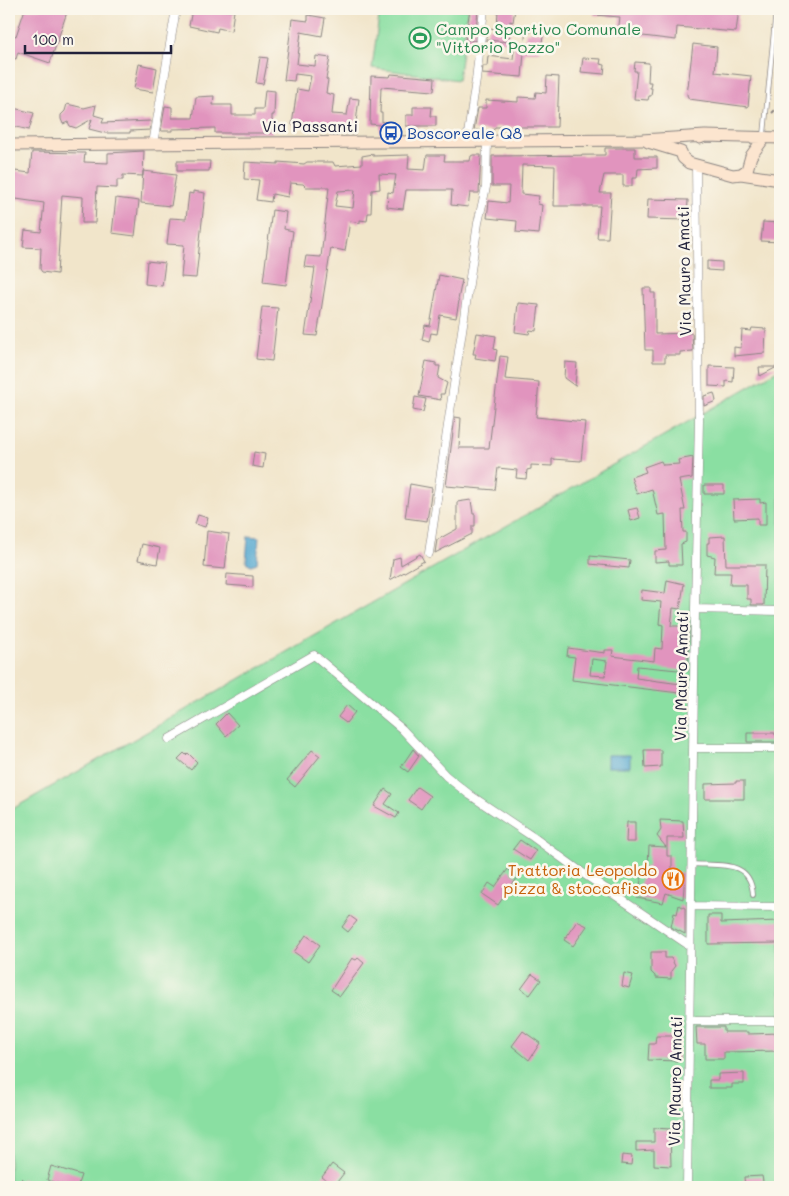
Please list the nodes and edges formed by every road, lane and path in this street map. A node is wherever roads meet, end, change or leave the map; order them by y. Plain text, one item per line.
1 (176, 9) edge
2 (484, 9) edge
3 (776, 9) edge
4 (780, 110) edge
5 (772, 113) dead end
6 (705, 136) junction
7 (724, 136) junction
8 (764, 138) junction
9 (780, 138) edge
10 (642, 140) junction
11 (467, 141) junction
12 (487, 141) junction
13 (153, 144) junction
14 (9, 145) edge
15 (681, 152) junction
16 (751, 159) junction
17 (696, 165) junction
18 (741, 174) junction
19 (777, 179) edge
20 (429, 553) dead end
21 (695, 609) junction
22 (780, 612) edge
23 (169, 739) dead end
24 (694, 748) junction
25 (780, 748) edge
26 (692, 864) junction
27 (753, 895) dead end
28 (691, 906) junction
29 (780, 907) edge
30 (690, 946) junction
31 (690, 1021) junction
32 (780, 1021) edge
33 (687, 1187) edge

1 - 13 street
2 - 11 street
3 - 8 lane
4 - 5 path
6 - 7 main road, Via Passanti
6 - 10 main road, Via Passanti
6 - 15 main road, Via Passanti
7 - 8 main road, Via Passanti
7 - 16 main road, Via Passanti
8 - 9 main road, Via Passanti
8 - 16 main road
10 - 12 main road, Via Passanti
10 - 15 main road, Via Passanti
11 - 12 main road, Via Passanti
11 - 13 main road, Via Passanti
12 - 20 street
13 - 14 main road, Via Passanti
15 - 17 main road, Via Passanti
16 - 18 main road
16 - 19 main road, Via Passanti
17 - 18 main road, Via Passanti
17 - 21 street, Via Mauro Amati
18 - 19 main road, Via Passanti
21 - 22 street
21 - 24 street, Via Mauro Amati
23 - 30 street
24 - 25 street
24 - 26 street, Via Mauro Amati
26 - 27 lane
26 - 28 street, Via Mauro Amati
28 - 29 street
28 - 30 street, Via Mauro Amati
30 - 31 street, Via Mauro Amati
31 - 32 street
31 - 33 street, Via Mauro Amati

